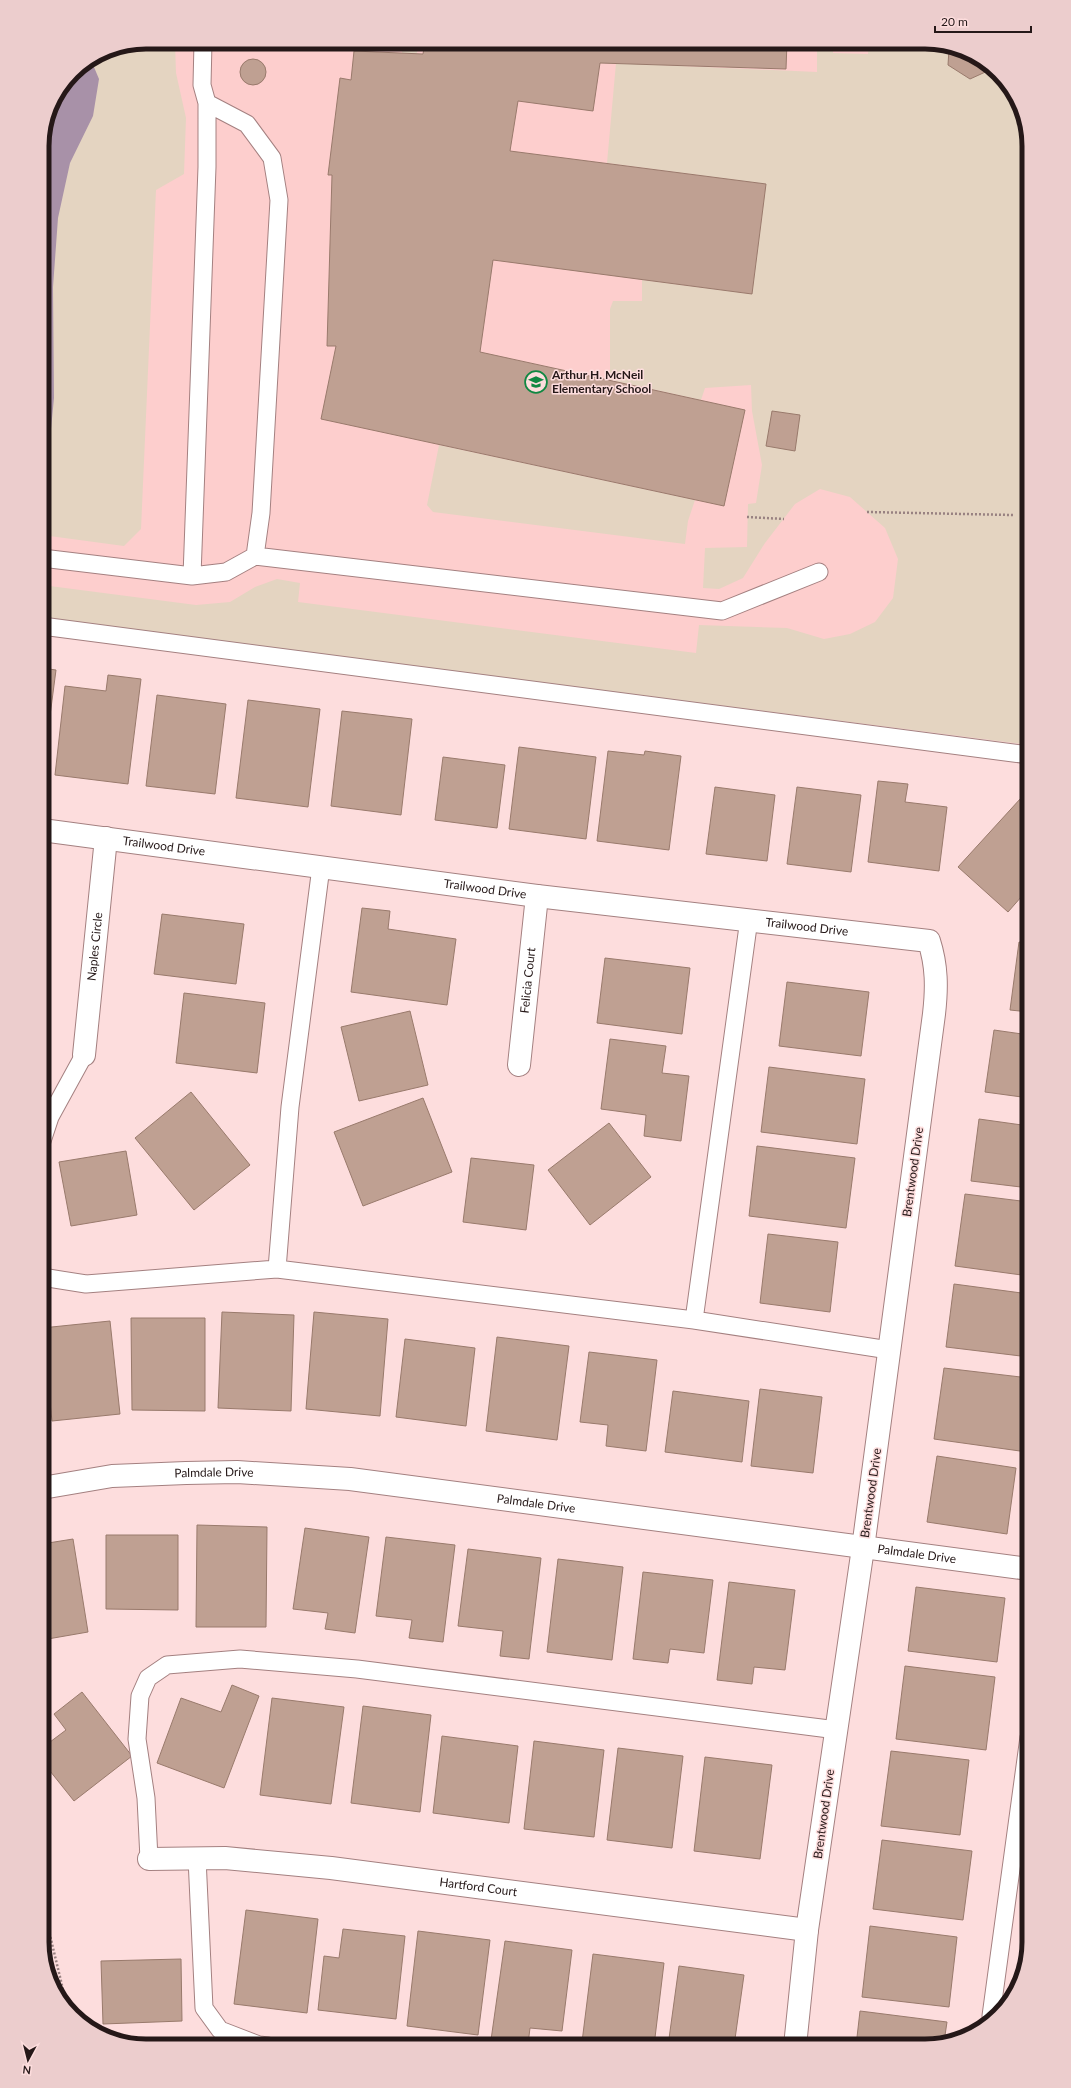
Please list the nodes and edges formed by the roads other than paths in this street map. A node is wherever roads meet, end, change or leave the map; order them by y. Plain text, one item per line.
1 (203, 49) edge
2 (207, 103) junction
3 (255, 556) junction
4 (49, 559) edge
5 (819, 572) dead end
6 (192, 576) junction
7 (49, 627) edge
8 (1022, 754) edge
9 (49, 831) edge
10 (106, 838) junction
11 (321, 867) junction
12 (537, 896) junction
13 (749, 919) junction
14 (929, 941) joint
15 (84, 1055) joint
16 (519, 1065) dead end
17 (49, 1120) edge
18 (277, 1269) junction
19 (49, 1278) edge
20 (694, 1320) junction
21 (890, 1350) junction
22 (49, 1487) edge
23 (863, 1548) junction
24 (1022, 1568) edge
25 (836, 1730) junction
26 (1022, 1788) edge
27 (197, 1858) junction
28 (149, 1859) joint
29 (807, 1930) junction
30 (991, 2013) edge
31 (245, 2039) edge
32 (796, 2039) edge

1 - 2 lane
2 - 3 lane
2 - 6 lane
3 - 5 lane
3 - 6 lane
4 - 6 lane
7 - 8 lane
9 - 10 street, Trailwood Drive
10 - 11 street, Trailwood Drive
10 - 15 street, Naples Circle
11 - 12 street, Trailwood Drive
11 - 18 lane
12 - 13 street, Trailwood Drive
12 - 16 street, Felicia Court
13 - 14 street, Trailwood Drive
13 - 20 lane
14 - 21 street, Brentwood Drive
15 - 17 lane
18 - 19 lane
18 - 20 lane
20 - 21 lane
21 - 23 street, Brentwood Drive
22 - 23 street, Palmdale Drive
23 - 24 street, Palmdale Drive
23 - 25 street, Brentwood Drive
25 - 28 lane
25 - 29 street, Brentwood Drive
26 - 30 lane
27 - 28 street, Hartford Court
27 - 29 street, Hartford Court
27 - 31 lane
29 - 32 street, Brentwood Drive

